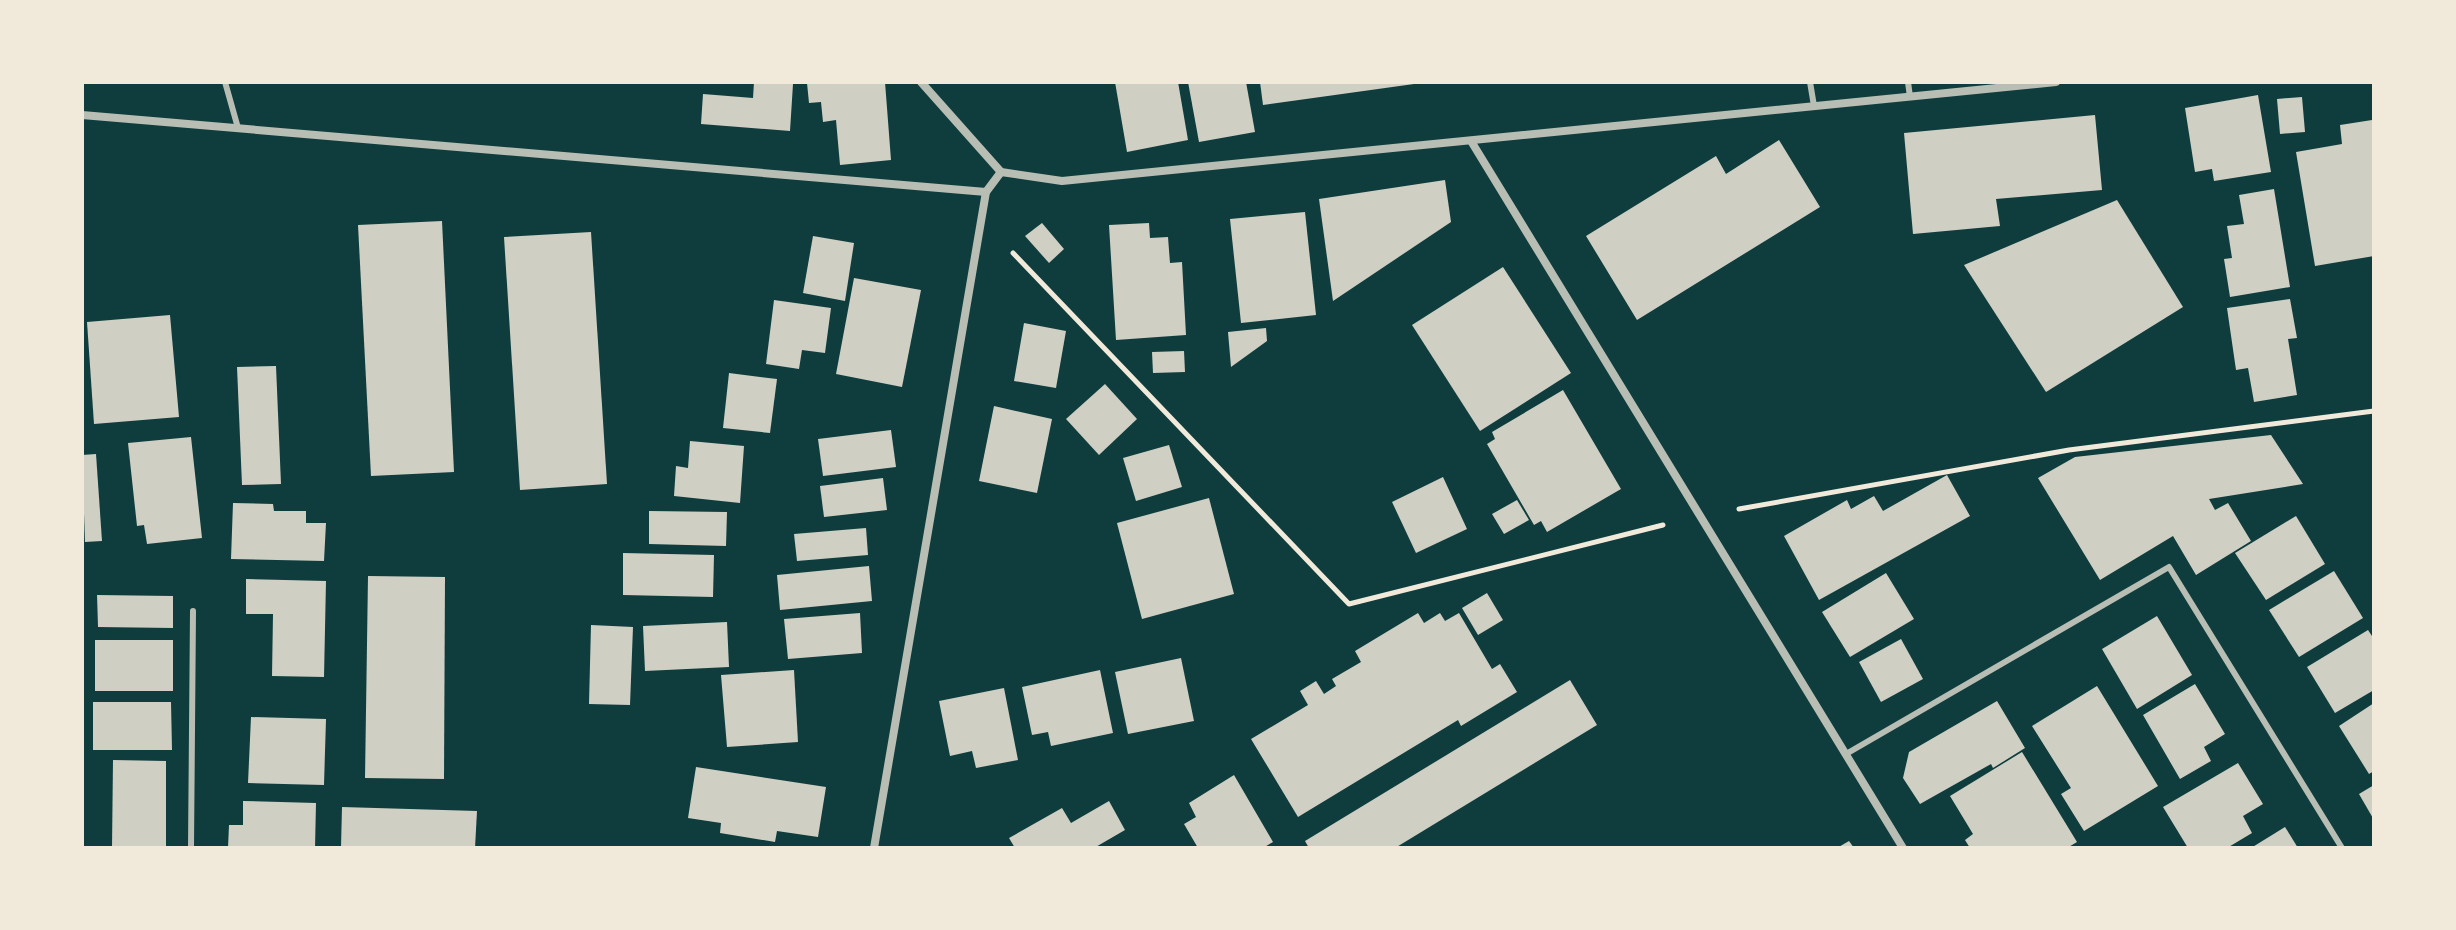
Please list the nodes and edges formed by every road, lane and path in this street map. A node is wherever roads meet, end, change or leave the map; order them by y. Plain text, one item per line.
1 (225, 82) edge
2 (921, 82) edge
3 (1810, 82) edge
4 (1908, 82) edge
5 (2056, 82) edge
6 (1910, 97) junction
7 (1814, 106) junction
8 (82, 115) edge
9 (238, 129) junction
10 (1471, 141) junction
11 (1001, 172) junction
12 (986, 192) junction
13 (193, 611) dead end
14 (1846, 754) junction
15 (191, 848) edge
16 (874, 848) edge
17 (1903, 848) edge
18 (2342, 848) edge

1 - 9 lane
2 - 11 street
3 - 7 lane
4 - 6 lane
5 - 6 street
6 - 7 street
7 - 10 street
8 - 9 street
9 - 12 street
10 - 11 street
10 - 14 street
11 - 12 street
12 - 16 street
13 - 15 lane
14 - 17 street
14 - 18 lane

